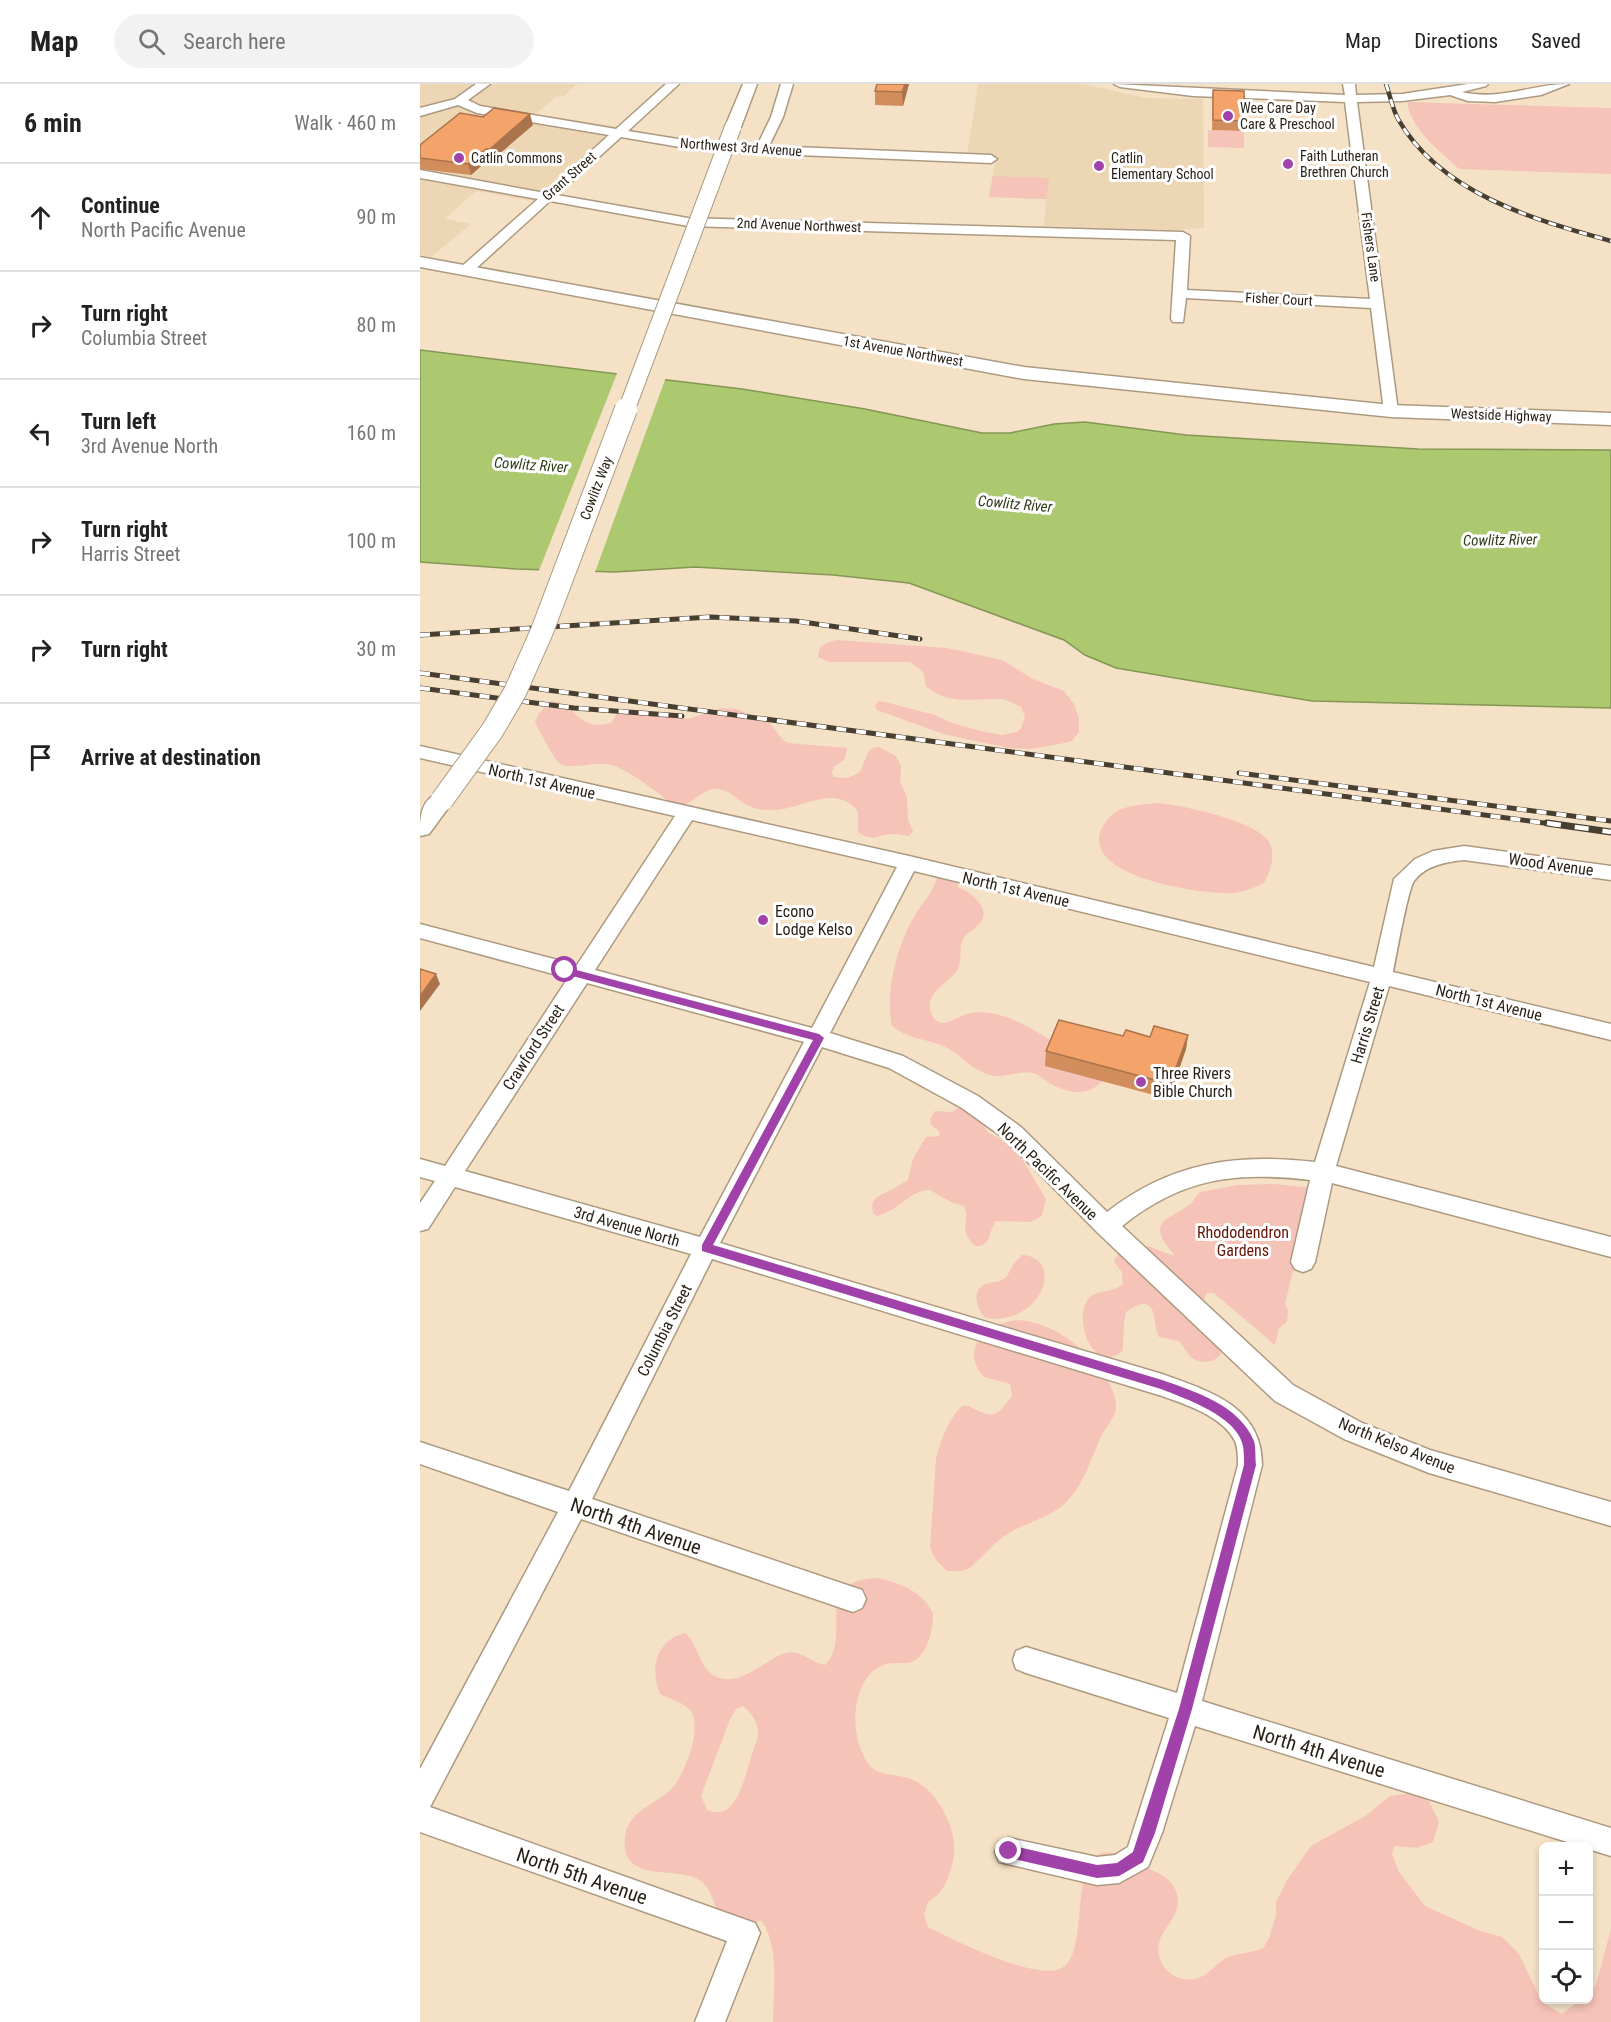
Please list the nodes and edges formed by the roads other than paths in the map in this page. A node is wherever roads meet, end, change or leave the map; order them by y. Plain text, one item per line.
1 (484, 84) edge
2 (673, 84) edge
3 (788, 84) edge
4 (1120, 84) edge
5 (1349, 84) edge
6 (1482, 84) edge
7 (1563, 84) edge
8 (752, 90) edge
9 (1469, 90) edge
10 (1350, 99) junction
11 (1389, 99) junction
12 (459, 101) junction
13 (420, 112) edge
14 (619, 133) junction
15 (761, 150) junction
16 (992, 159) dead end
17 (420, 174) edge
18 (547, 196) junction
19 (420, 262) edge
20 (466, 270) junction
21 (1179, 294) junction
22 (1379, 304) junction
23 (1178, 319) dead end
24 (1390, 411) junction
25 (1611, 419) edge
26 (420, 752) edge
27 (687, 813) junction
28 (420, 828) edge
29 (1491, 855) joint
30 (909, 863) junction
31 (1611, 873) edge
32 (420, 931) edge
33 (580, 975) junction
34 (1382, 975) junction
35 (1611, 1032) edge
36 (819, 1038) junction
37 (420, 1168) edge
38 (1323, 1172) junction
39 (449, 1176) junction
40 (420, 1222) edge
41 (1106, 1226) junction
42 (1611, 1247) edge
43 (706, 1248) junction
44 (1303, 1262) dead end
45 (420, 1453) edge
46 (575, 1506) junction
47 (1611, 1514) edge
48 (853, 1599) dead end
49 (1026, 1660) dead end
50 (1186, 1709) junction
51 (420, 1797) edge
52 (420, 1818) edge
53 (1611, 1842) edge
54 (1009, 1851) dead end
55 (710, 2022) edge

1 - 12 street
2 - 14 street, Grant Street
3 - 15 street
4 - 10 street
5 - 10 street, Fishers Lane
6 - 9 street
7 - 9 street
8 - 28 main road, Cowlitz Way, bridge
9 - 11 street
9 - 11 street
10 - 11 street
10 - 22 street, Fishers Lane
12 - 13 street
12 - 14 street, Northwest 3rd Avenue
14 - 15 street, Northwest 3rd Avenue
14 - 18 street, Grant Street
15 - 16 street, Northwest 3rd Avenue
17 - 18 street, 2nd Avenue Northwest
18 - 20 street, Grant Street
18 - 21 street, 2nd Avenue Northwest
19 - 20 main road, 1st Avenue Northwest
20 - 24 main road, 1st Avenue Northwest
21 - 22 street, Fisher Court
21 - 23 street
22 - 24 street, Fishers Lane
24 - 25 main road, Westside Highway
26 - 27 street, North 1st Avenue
27 - 30 street, North 1st Avenue
27 - 33 street, Crawford Street
29 - 31 street, Wood Avenue
29 - 34 street, Harris Street
30 - 34 street, North 1st Avenue
30 - 36 street, Columbia Street
32 - 33 street, North Pacific Avenue
33 - 36 street, North Pacific Avenue
33 - 39 street, Crawford Street
34 - 35 street, North 1st Avenue
34 - 38 street, Harris Street
36 - 41 street, North Pacific Avenue
36 - 43 street, Columbia Street
37 - 39 street, 3rd Avenue North
38 - 41 street, North Pacific Avenue
38 - 42 street, North Pacific Avenue
38 - 44 street, Harris Street
39 - 40 street, Crawford Street
39 - 43 street, 3rd Avenue North
41 - 47 street, North Kelso Avenue
43 - 46 street, Columbia Street
43 - 50 street, 3rd Avenue North
45 - 46 street, North 4th Avenue
46 - 48 street, North 4th Avenue
46 - 51 street, Columbia Street
49 - 50 street, North 4th Avenue
50 - 53 street, North 4th Avenue
50 - 54 street
52 - 55 street, North 5th Avenue

